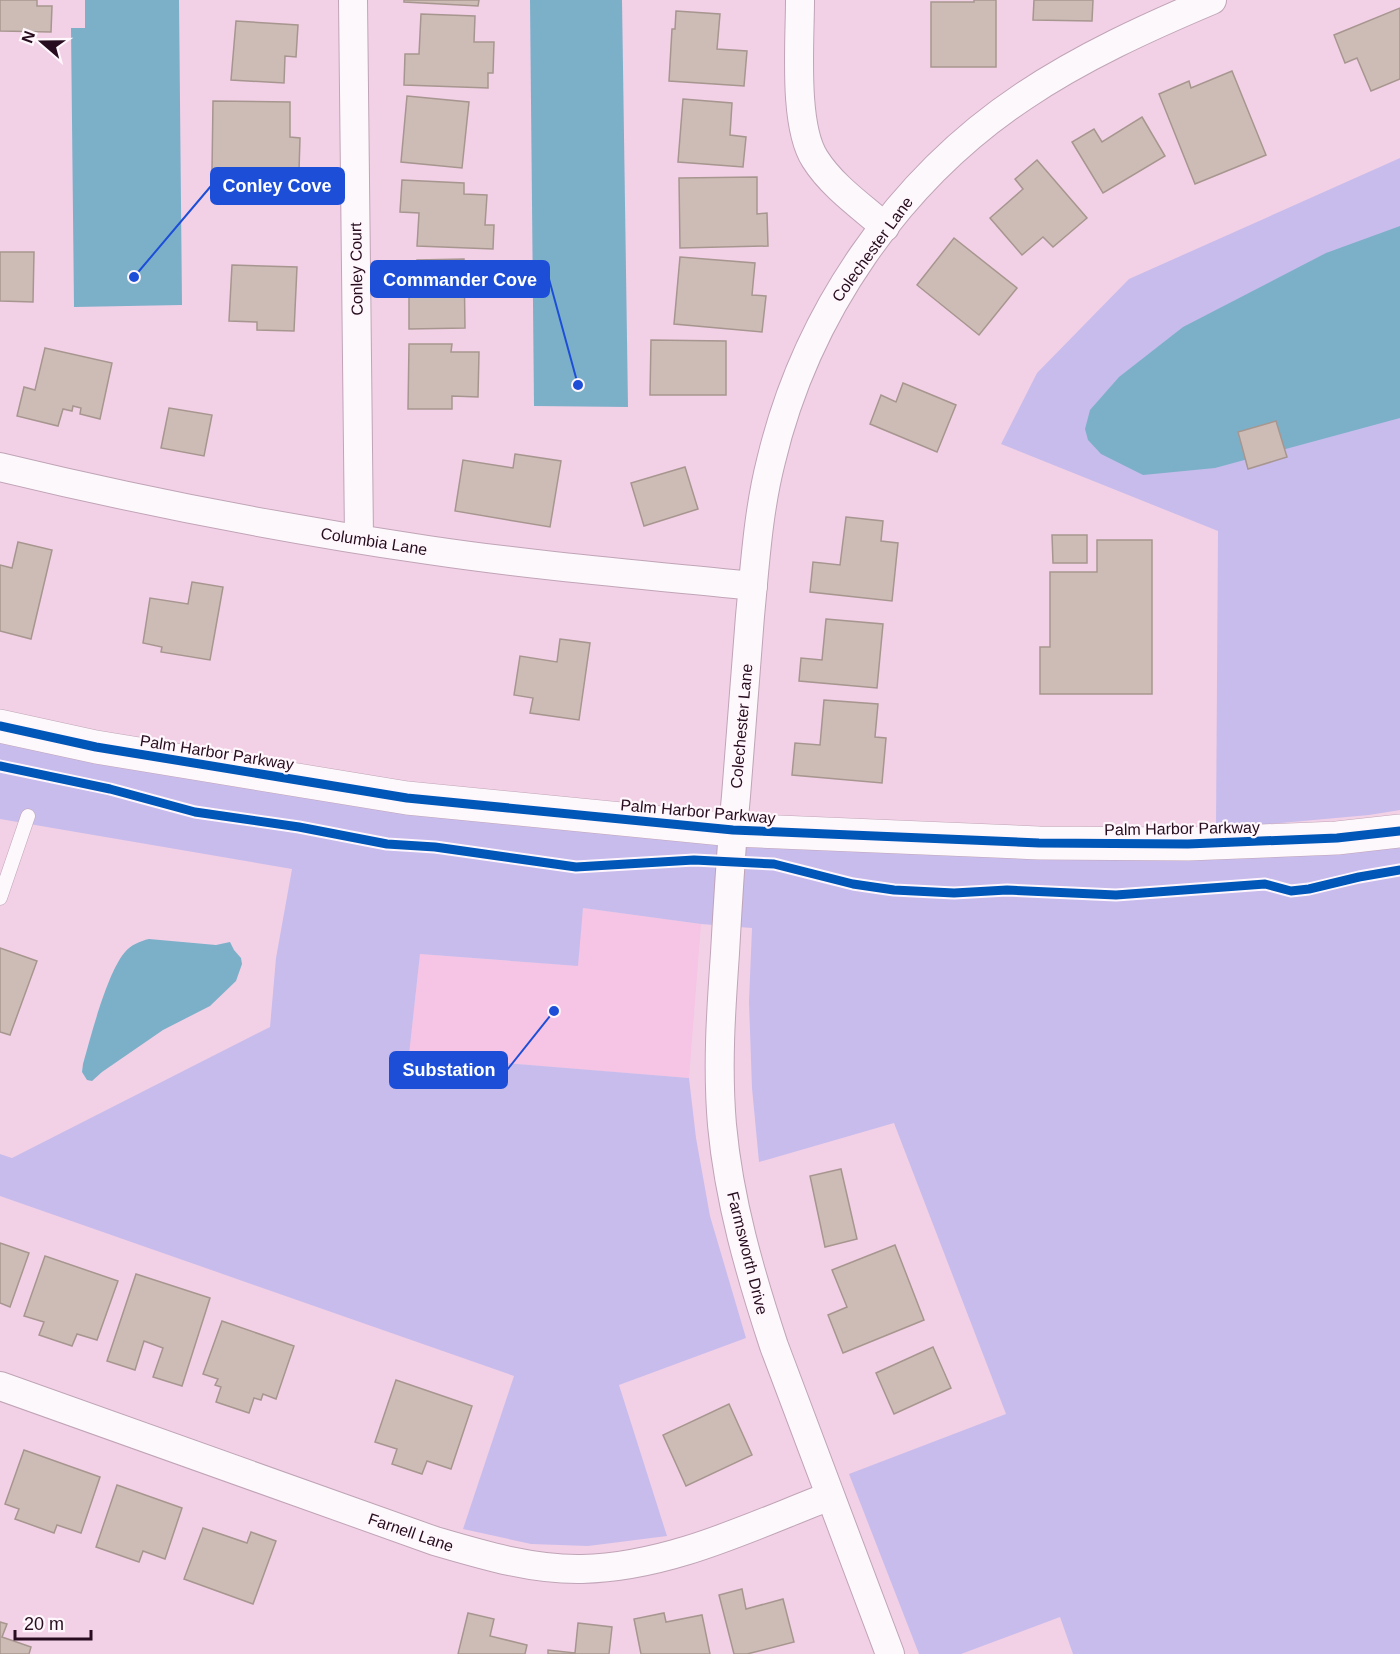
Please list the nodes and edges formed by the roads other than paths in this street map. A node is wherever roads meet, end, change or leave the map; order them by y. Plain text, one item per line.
1 (353, 0) edge
2 (800, 0) edge
3 (1212, 0) edge
4 (885, 227) junction
5 (0, 467) edge
6 (359, 538) junction
7 (753, 586) junction
8 (0, 726) edge
9 (28, 816) dead end
10 (733, 830) junction
11 (1400, 831) edge
12 (0, 897) edge
13 (0, 1386) edge
14 (830, 1496) junction
15 (890, 1654) edge

1 - 6 street, Conley Court
2 - 4 street
3 - 4 street, Colechester Lane
4 - 7 street, Colechester Lane
5 - 6 street, Columbia Lane
6 - 7 street, Columbia Lane
7 - 10 street, Colechester Lane
8 - 10 street, Palm Harbor Parkway
9 - 12 lane
10 - 11 street, Palm Harbor Parkway
10 - 14 street, Farmsworth Drive
13 - 14 street, Farnell Lane
14 - 15 street, Farmsworth Drive

